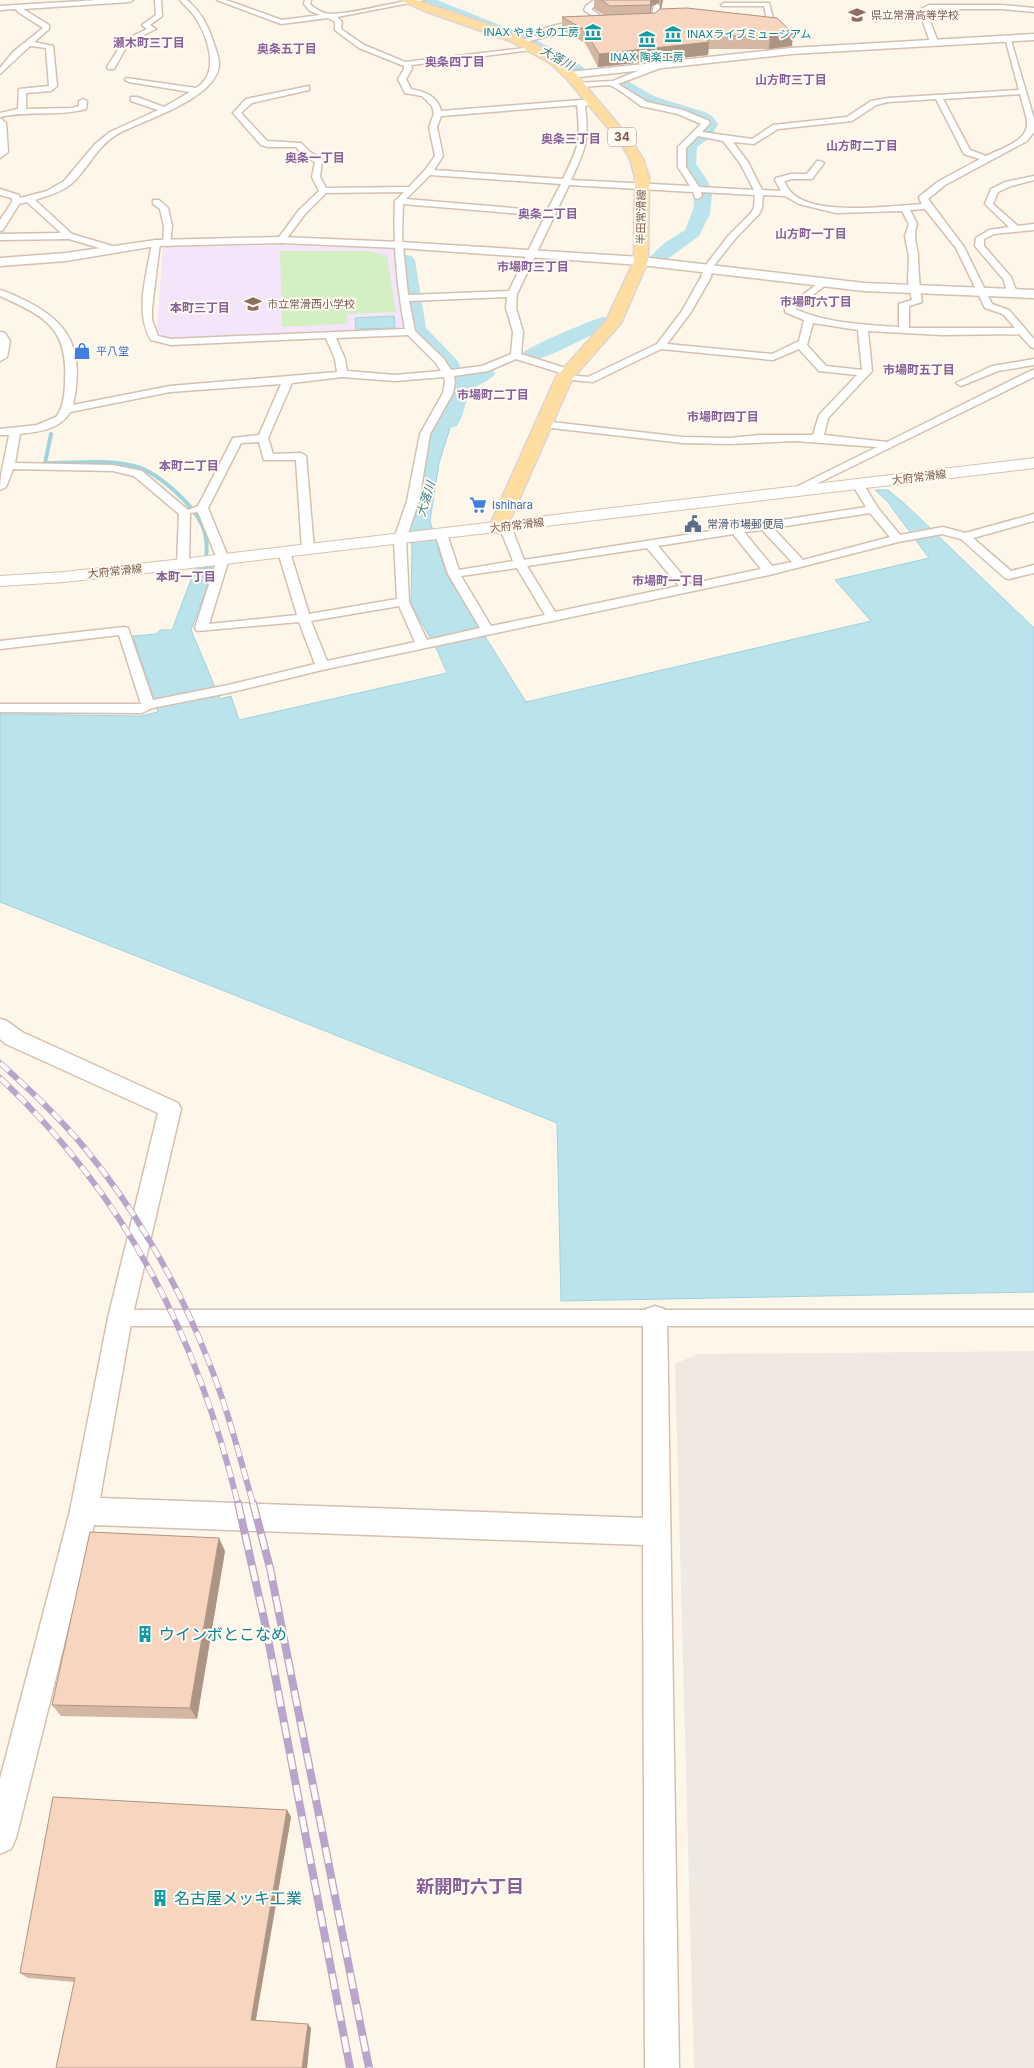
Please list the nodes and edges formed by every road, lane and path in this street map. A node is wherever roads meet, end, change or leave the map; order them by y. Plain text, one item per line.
1 (25, 0) edge
2 (130, 0) edge
3 (158, 0) edge
4 (183, 0) edge
5 (220, 0) edge
6 (308, 0) edge
7 (600, 0) edge
8 (414, 1) edge
9 (657, 6) dead end
10 (723, 6) edge
11 (0, 8) edge
12 (19, 9) junction
13 (1033, 12) edge
14 (12, 16) dead end
15 (330, 16) junction
16 (745, 20) edge
17 (634, 23) edge
18 (1034, 37) edge
19 (1008, 38) junction
20 (527, 42) junction
21 (934, 42) junction
22 (28, 44) junction
23 (402, 64) junction
24 (660, 65) junction
25 (110, 67) dead end
26 (0, 72) edge
27 (129, 80) dead end
28 (574, 80) junction
29 (610, 83) junction
30 (306, 88) dead end
31 (198, 90) junction
32 (1023, 92) junction
33 (938, 96) junction
34 (134, 99) dead end
35 (83, 101) dead end
36 (590, 101) junction
37 (22, 110) junction
38 (165, 110) junction
39 (438, 114) junction
40 (0, 115) edge
41 (0, 120) edge
42 (697, 133) junction
43 (726, 139) junction
44 (0, 156) edge
45 (987, 159) junction
46 (820, 163) dead end
47 (428, 172) junction
48 (1034, 178) edge
49 (566, 181) junction
50 (641, 186) junction
51 (408, 189) junction
52 (324, 191) junction
53 (0, 192) edge
54 (700, 192) junction
55 (759, 192) junction
56 (787, 194) junction
57 (29, 200) junction
58 (399, 201) junction
59 (16, 202) junction
60 (156, 202) dead end
61 (927, 206) junction
62 (904, 208) junction
63 (549, 214) junction
64 (1034, 227) edge
65 (0, 228) edge
66 (1016, 229) junction
67 (69, 236) junction
68 (0, 237) edge
69 (281, 240) junction
70 (161, 243) junction
71 (400, 245) junction
72 (979, 246) junction
73 (960, 247) junction
74 (116, 250) junction
75 (531, 253) junction
76 (640, 261) junction
77 (0, 262) edge
78 (708, 268) junction
79 (824, 282) junction
80 (914, 289) junction
81 (981, 292) junction
82 (0, 293) edge
83 (1012, 293) junction
84 (512, 294) junction
85 (1034, 294) edge
86 (405, 298) junction
87 (809, 320) junction
88 (863, 327) junction
89 (904, 329) junction
90 (1022, 331) junction
91 (410, 332) junction
92 (0, 336) edge
93 (330, 336) junction
94 (801, 345) junction
95 (1034, 345) edge
96 (660, 346) junction
97 (516, 356) junction
98 (0, 357) edge
99 (1034, 362) edge
100 (454, 373) junction
101 (865, 373) junction
102 (1034, 373) edge
103 (342, 374) junction
104 (566, 374) junction
105 (288, 380) junction
106 (960, 383) dead end
107 (68, 409) junction
108 (543, 424) junction
109 (0, 432) edge
110 (15, 432) junction
111 (263, 438) junction
112 (818, 438) junction
113 (886, 445) junction
114 (1033, 464) edge
115 (9, 466) junction
116 (858, 484) junction
117 (0, 487) edge
118 (794, 492) junction
119 (201, 508) junction
120 (873, 509) junction
121 (185, 513) junction
122 (1034, 517) edge
123 (502, 526) junction
124 (766, 527) junction
125 (737, 531) junction
126 (437, 535) junction
127 (965, 537) junction
128 (404, 538) junction
129 (897, 539) junction
130 (650, 544) junction
131 (308, 549) junction
132 (284, 552) junction
133 (219, 560) junction
134 (519, 562) junction
135 (190, 563) junction
136 (800, 564) junction
137 (1034, 569) edge
138 (769, 571) junction
139 (454, 574) junction
140 (0, 581) edge
141 (687, 588) junction
142 (403, 602) junction
143 (552, 617) junction
144 (304, 618) junction
145 (488, 631) junction
146 (0, 645) edge
147 (422, 645) junction
148 (322, 666) junction
149 (148, 705) junction
150 (0, 708) edge
151 (0, 1027) edge
152 (656, 1317) junction
153 (120, 1318) junction
154 (1034, 1318) edge
155 (84, 1511) junction
156 (658, 1532) junction
157 (0, 1838) edge
158 (662, 2068) edge

1 - 12 street
2 - 12 street
3 - 25 street
4 - 31 street
5 - 15 street
6 - 15 street
7 - 20 street
8 - 15 street
8 - 20 main road, 半田常滑線 / 34
9 - 17 street
10 - 16 street
11 - 12 street
12 - 14 street
12 - 22 street
13 - 21 street
15 - 23 street
18 - 19 street
19 - 21 street
19 - 32 street
20 - 23 street
20 - 28 main road, 半田常滑線 / 34
21 - 24 street
22 - 26 street
22 - 37 street
23 - 39 street
24 - 28 street
24 - 29 street
27 - 31 street
28 - 29 street
28 - 36 main road, 半田常滑線 / 34
29 - 42 street
30 - 52 street
31 - 38 street
32 - 33 street
32 - 45 street
33 - 43 street
33 - 45 street
34 - 38 street
35 - 37 street
36 - 39 street
36 - 49 street
36 - 50 main road, 半田常滑線 / 34
37 - 40 street
38 - 57 street
39 - 47 street
41 - 44 street
42 - 43 street
42 - 54 street
43 - 55 street
45 - 61 street
46 - 56 street
47 - 49 street
47 - 51 street
48 - 66 street
49 - 50 street
49 - 63 street
50 - 54 street
50 - 76 main road, 半田常滑線 / 34
51 - 52 street
51 - 58 street
52 - 69 street
53 - 59 street
54 - 55 street
55 - 56 street
55 - 78 street
56 - 62 street
57 - 59 street
57 - 67 street
58 - 63 street
58 - 71 street
59 - 65 street
60 - 70 street
61 - 62 street
61 - 73 street
62 - 80 street
63 - 75 street
64 - 66 street
66 - 72 street
67 - 68 street
67 - 74 street
69 - 70 street
69 - 71 street
70 - 74 street
70 - 93 street
71 - 75 street
71 - 86 street
72 - 73 street
72 - 83 street
73 - 81 street
74 - 77 street
75 - 76 street
75 - 84 street
76 - 78 street
76 - 104 main road, 半田常滑線 / 34
78 - 79 street
78 - 96 street
79 - 80 street
79 - 87 street
80 - 81 street
80 - 89 street
81 - 83 street
81 - 90 street
82 - 107 street
83 - 85 street
84 - 86 street
84 - 97 street
86 - 91 street
87 - 88 street
87 - 94 street
88 - 89 street
88 - 101 street
89 - 90 street
90 - 95 street
91 - 93 street
91 - 100 street
92 - 98 street
93 - 103 street
94 - 96 street
94 - 101 street
96 - 104 street
97 - 100 street
97 - 104 street
99 - 106 street
100 - 103 street
100 - 128 street
101 - 112 street
102 - 113 street
103 - 105 street
104 - 108 main road, 半田常滑線 / 34
105 - 107 street
105 - 111 street
107 - 110 street
108 - 112 street
108 - 123 main road, 半田常滑線 / 34
109 - 110 street
110 - 115 street
111 - 119 street
111 - 131 street
112 - 113 street
113 - 118 street
114 - 116 main road, 大府常滑線
115 - 117 street
115 - 121 street
116 - 118 main road, 大府常滑線
116 - 120 street
118 - 123 main road, 大府常滑線
119 - 121 street
119 - 133 street
120 - 124 street
120 - 129 street
121 - 135 street
122 - 127 street
123 - 126 main road, 大府常滑線
123 - 134 street
124 - 125 street
124 - 136 street
125 - 130 street
125 - 138 street
126 - 128 main road, 大府常滑線
126 - 139 street
127 - 129 street
127 - 137 street
128 - 131 main road, 大府常滑線
128 - 142 street
129 - 136 street
130 - 134 street
130 - 141 street
131 - 132 main road, 大府常滑線
132 - 133 main road, 大府常滑線
132 - 144 street
133 - 135 main road, 大府常滑線
133 - 144 street
134 - 139 street
134 - 143 street
135 - 140 main road, 大府常滑線
136 - 138 street
138 - 141 street
139 - 145 street
141 - 143 street
142 - 144 street
142 - 147 street
143 - 145 street
144 - 148 street
145 - 147 street
146 - 149 street
147 - 148 street
148 - 149 street
149 - 150 street
151 - 153 street
152 - 153 street
152 - 154 street
152 - 156 street
153 - 155 street
155 - 156 street
155 - 157 street
156 - 158 street

